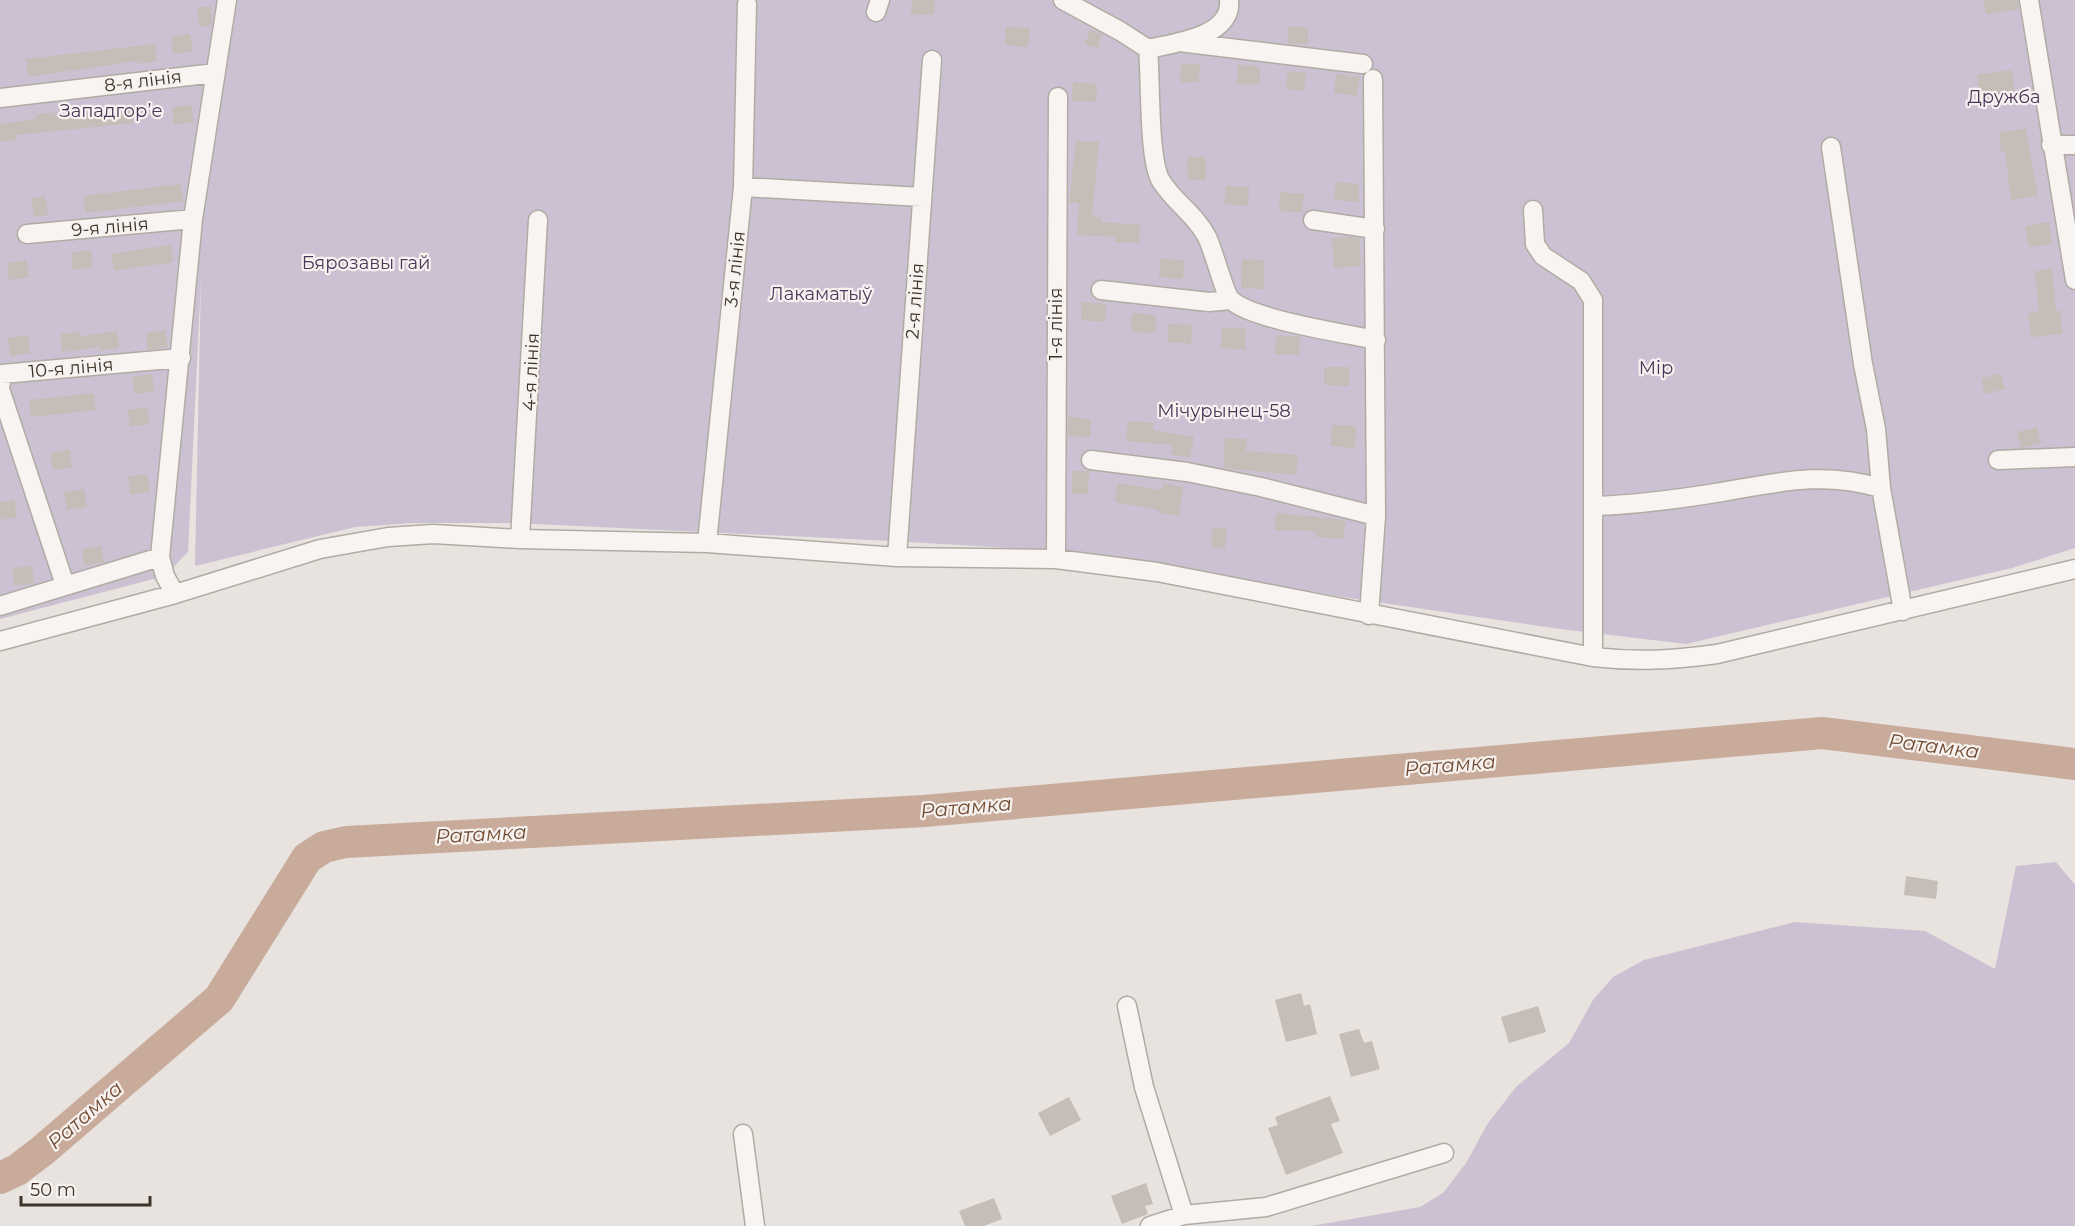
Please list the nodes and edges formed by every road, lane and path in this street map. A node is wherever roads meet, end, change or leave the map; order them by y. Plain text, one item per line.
1 (227, 0) edge
2 (1063, 0) edge
3 (1229, 0) edge
4 (2029, 0) edge
5 (747, 4) dead end
6 (1179, 42) junction
7 (1148, 49) junction
8 (932, 60) dead end
9 (215, 73) junction
10 (0, 98) edge
11 (1058, 98) dead end
12 (2075, 145) edge
13 (2051, 146) junction
14 (1831, 147) dead end
15 (742, 187) junction
16 (922, 197) junction
17 (1533, 210) dead end
18 (193, 219) junction
19 (538, 220) dead end
20 (1313, 220) dead end
21 (1375, 229) junction
22 (27, 234) dead end
23 (2075, 280) edge
24 (1101, 290) dead end
25 (1231, 300) junction
26 (1376, 340) junction
27 (181, 358) junction
28 (2075, 457) edge
29 (1090, 460) dead end
30 (1998, 460) dead end
31 (1881, 488) junction
32 (1593, 506) junction
33 (1376, 516) junction
34 (522, 531) junction
35 (708, 538) junction
36 (898, 549) junction
37 (1055, 554) junction
38 (160, 557) junction
39 (2075, 569) edge
40 (65, 585) junction
41 (175, 594) junction
42 (0, 606) edge
43 (1902, 611) junction
44 (1369, 615) junction
45 (0, 642) edge
46 (1593, 657) junction
47 (1127, 1006) dead end
48 (743, 1134) dead end
49 (1444, 1153) dead end
50 (1184, 1215) junction
51 (754, 1226) edge
52 (1150, 1226) edge

1 - 9 street
2 - 7 street
3 - 6 street
4 - 13 street
5 - 15 street, 3-я лінія
6 - 7 street
6 - 21 street
7 - 25 street
8 - 16 street, 2-я лінія
9 - 10 street, 8-я лінія
9 - 18 street
11 - 37 street, 1-я лінія
12 - 13 street
13 - 23 street
14 - 31 street
15 - 16 street
15 - 35 street, 3-я лінія
16 - 36 street, 2-я лінія
17 - 32 street
18 - 22 street, 9-я лінія
18 - 27 street
19 - 34 street, 4-я лінія
20 - 21 street
21 - 26 street
24 - 25 street
25 - 26 street
26 - 33 street
27 - 38 street
27 - 40 street, 10-я лінія
28 - 30 street
29 - 33 street
31 - 32 street
31 - 43 street
32 - 46 street
33 - 44 street
34 - 35 street
34 - 41 street
35 - 36 street
36 - 37 street
37 - 44 street
38 - 40 street
38 - 41 street
39 - 43 street
40 - 42 street
41 - 45 street
43 - 46 street
44 - 46 street
47 - 50 street
48 - 51 street
49 - 50 street
50 - 52 street

